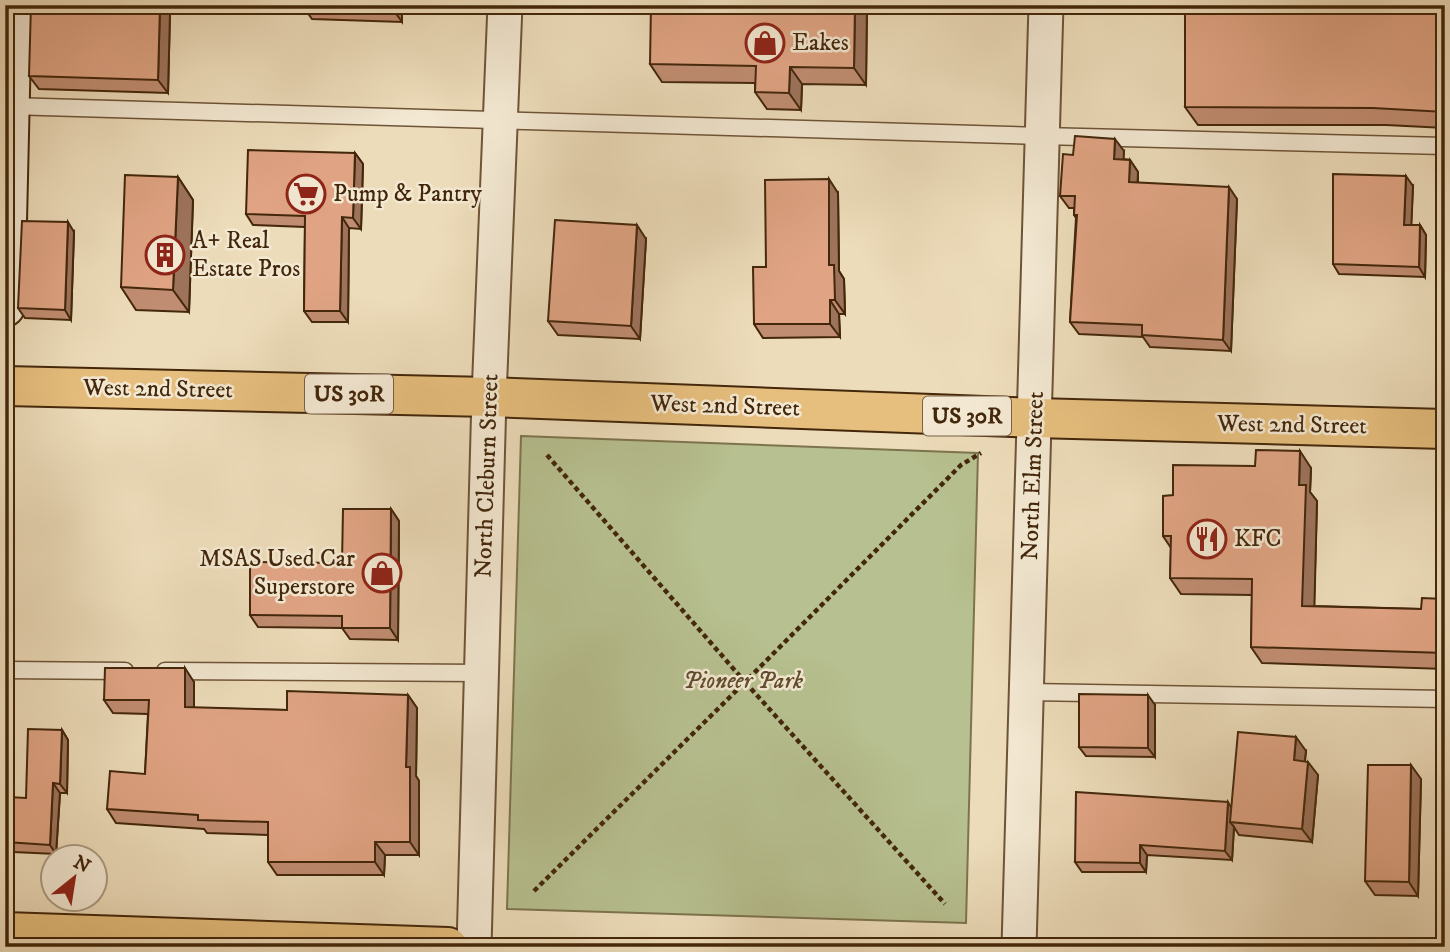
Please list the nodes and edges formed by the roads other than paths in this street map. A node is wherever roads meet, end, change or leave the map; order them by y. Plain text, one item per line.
1 (12, 5) edge
2 (505, 5) edge
3 (1046, 5) edge
4 (8, 106) edge
5 (501, 121) junction
6 (1042, 136) junction
7 (1445, 146) edge
8 (5, 307) edge
9 (5, 386) edge
10 (489, 397) junction
11 (1035, 418) junction
12 (1445, 429) edge
13 (5, 670) edge
14 (481, 673) junction
15 (1028, 692) junction
16 (1445, 699) edge
17 (5, 932) edge
18 (448, 947) edge
19 (474, 947) edge
20 (1019, 947) edge

1 - 4 main road
2 - 5 street, North Cleburn Street
3 - 6 street, North Elm Street
4 - 5 lane
4 - 8 main road
5 - 6 lane
5 - 10 street, North Cleburn Street
6 - 7 lane
6 - 11 street, North Elm Street
9 - 10 highway, West 2nd Street / US 30R
10 - 11 highway, West 2nd Street / US 30R
10 - 14 street, North Cleburn Street
11 - 12 highway, West 2nd Street / US 30R
11 - 15 street, North Elm Street
13 - 14 lane
14 - 19 street, North Cleburn Street
15 - 16 lane
15 - 20 street, North Elm Street
17 - 18 highway

